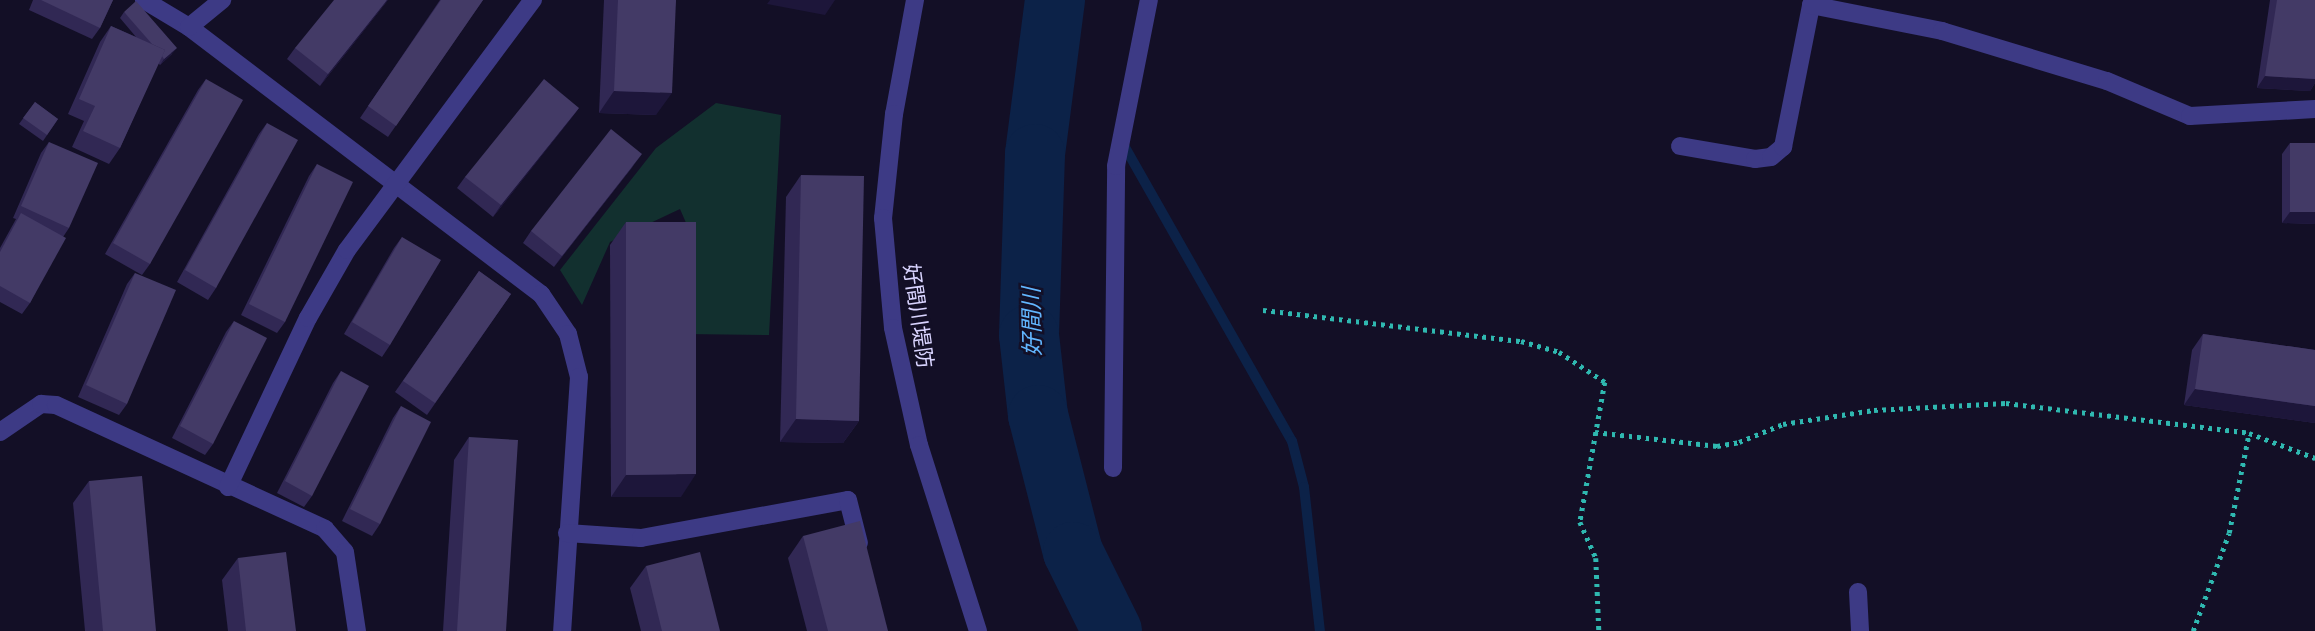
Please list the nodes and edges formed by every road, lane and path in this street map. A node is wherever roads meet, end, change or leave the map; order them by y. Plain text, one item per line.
1 (144, 0) edge
2 (222, 0) edge
3 (533, 0) edge
4 (915, 0) edge
5 (1149, 0) edge
6 (1865, 8) edge
7 (189, 27) junction
8 (2315, 109) edge
9 (1681, 146) dead end
10 (393, 182) junction
11 (1263, 310) dead end
12 (0, 432) edge
13 (1595, 432) junction
14 (2249, 433) junction
15 (2315, 458) edge
16 (1113, 468) dead end
17 (228, 487) junction
18 (567, 533) junction
19 (865, 566) edge
20 (1858, 592) dead end
21 (357, 631) edge
22 (562, 631) edge
23 (978, 631) edge
24 (1599, 631) edge
25 (1860, 631) edge
26 (2193, 631) edge

1 - 7 street
2 - 7 street
3 - 10 street
4 - 23 street, 好間川堤防
5 - 16 street
6 - 8 street
6 - 9 street
7 - 10 street
10 - 17 street
10 - 18 street
11 - 13 path
12 - 17 street
13 - 14 path
13 - 24 path
14 - 15 path
14 - 26 path
17 - 21 street
18 - 19 street
18 - 22 street
20 - 25 street

